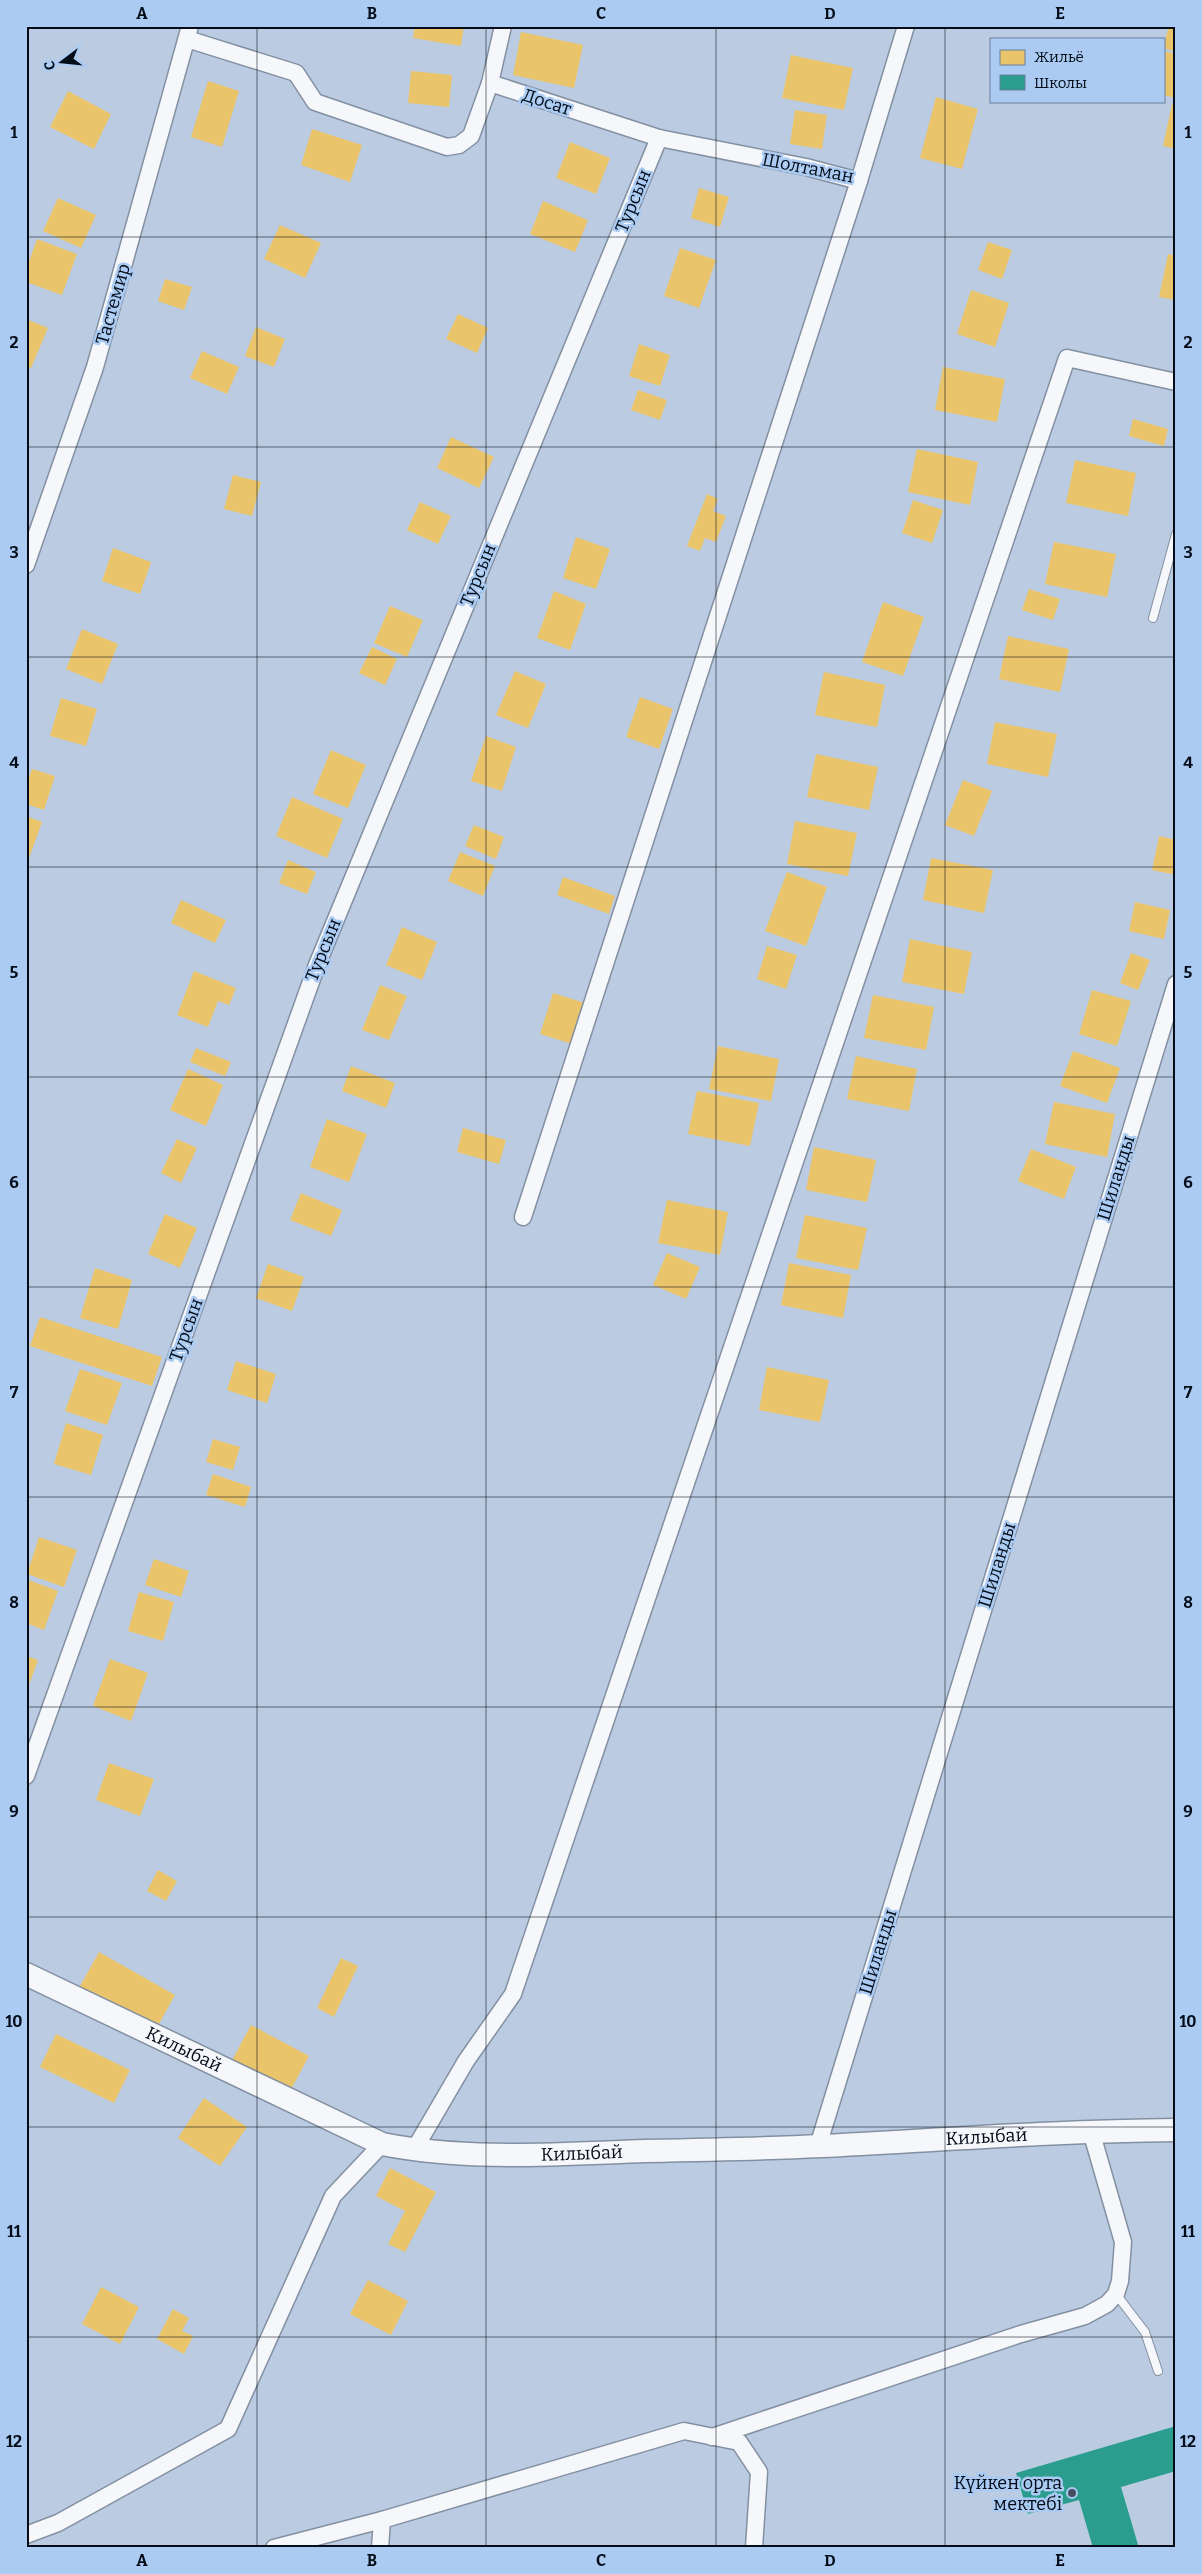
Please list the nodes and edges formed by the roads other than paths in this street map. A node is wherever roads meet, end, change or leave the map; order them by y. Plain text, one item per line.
1 (503, 26) edge
2 (906, 26) edge
3 (188, 33) edge
4 (490, 83) junction
5 (659, 138) junction
6 (860, 181) junction
7 (1176, 382) edge
8 (1176, 534) edge
9 (26, 566) edge
10 (1153, 618) dead end
11 (1176, 984) edge
12 (523, 1218) dead end
13 (26, 1776) edge
14 (26, 1974) edge
15 (1091, 2130) junction
16 (1176, 2130) edge
17 (382, 2144) junction
18 (818, 2146) junction
19 (414, 2150) junction
20 (1116, 2294) junction
21 (1158, 2371) dead end
22 (712, 2437) junction
23 (382, 2520) junction
24 (26, 2535) edge
25 (274, 2548) edge
26 (380, 2548) edge
27 (754, 2548) edge

1 - 4 street
2 - 6 street, Шолтаман
3 - 4 street
3 - 9 street, Тастемир
4 - 5 street, Досат
5 - 6 street, Шолтаман
5 - 13 street, Турсын
6 - 12 street
7 - 19 street
8 - 10 lane
11 - 18 street, Шиланды
14 - 17 street, Килыбай
15 - 16 street, Килыбай
15 - 18 street, Килыбай
15 - 20 street
17 - 19 street, Килыбай
17 - 24 street
18 - 19 street, Килыбай
20 - 21 lane
20 - 22 street
22 - 23 street
22 - 27 street
23 - 25 street
23 - 26 street

